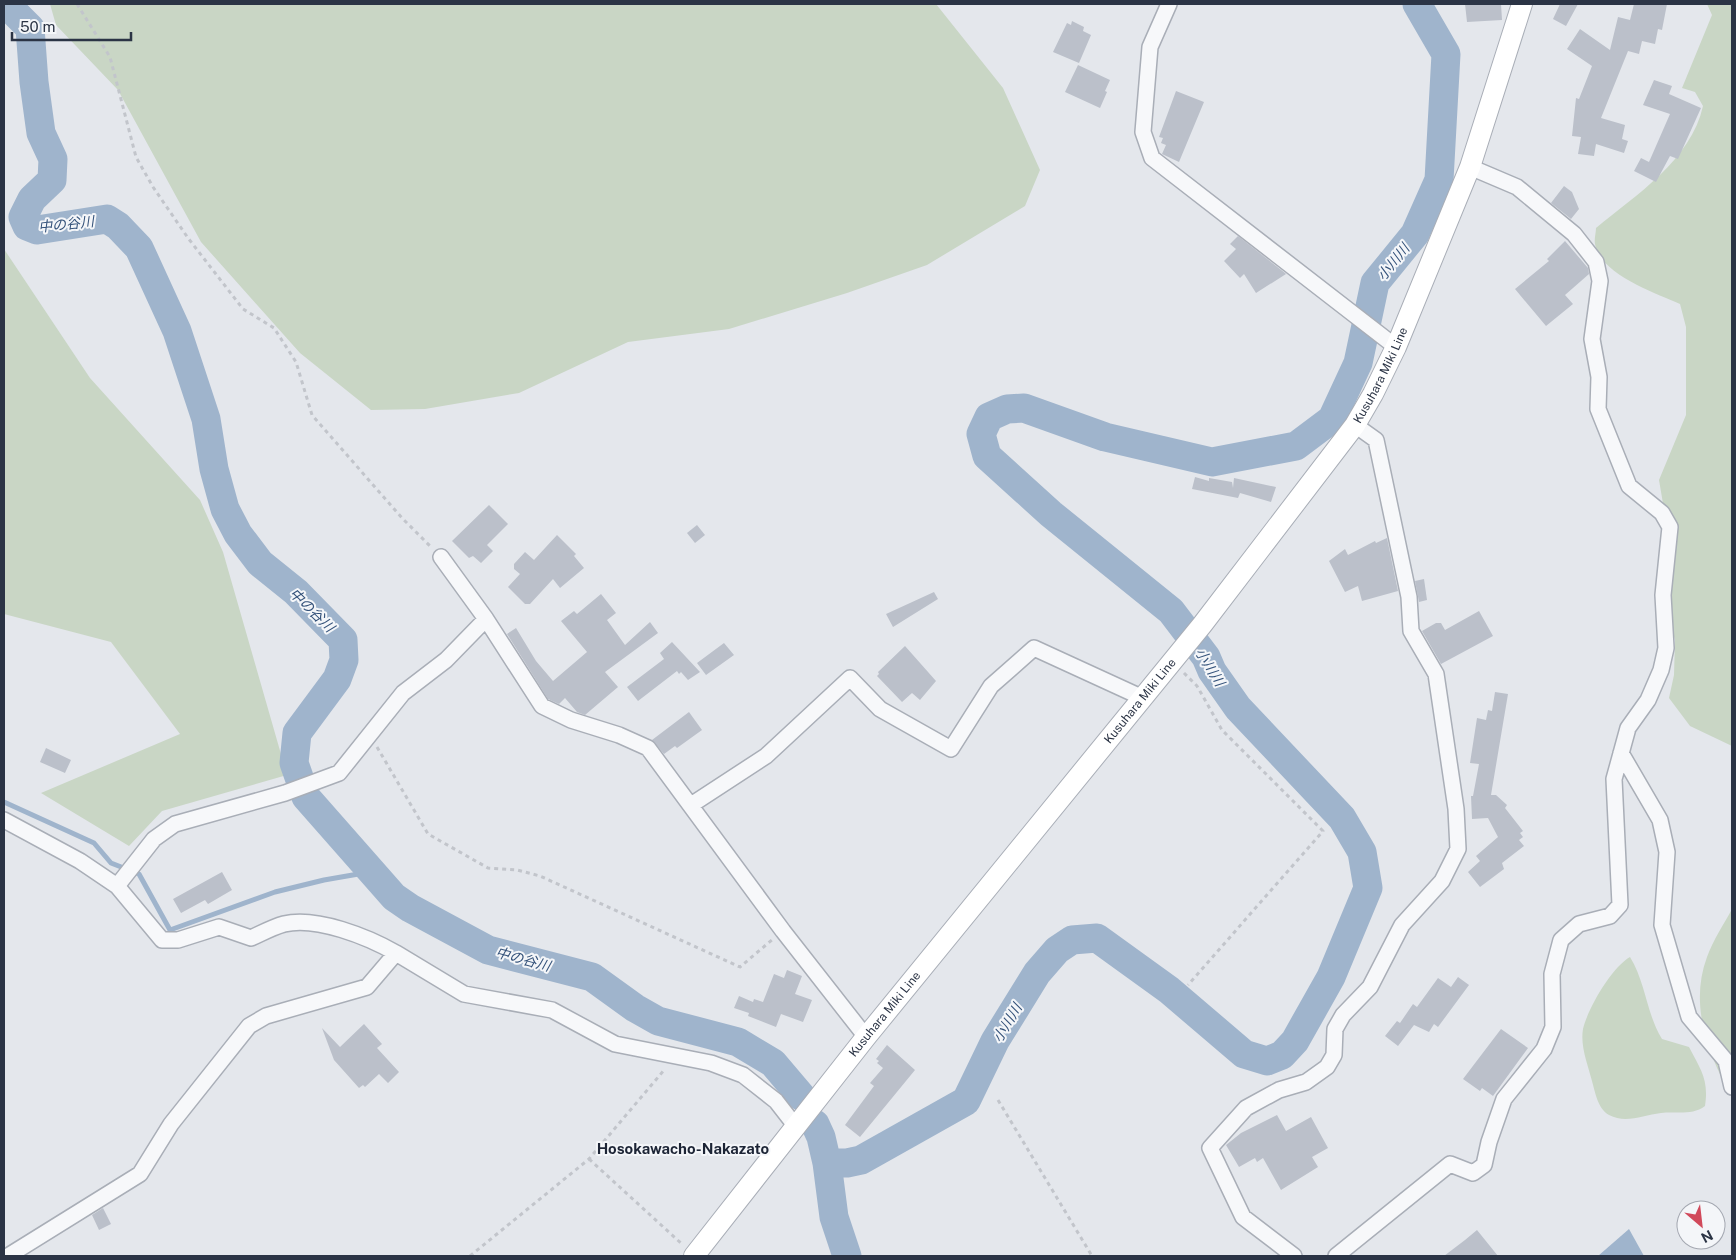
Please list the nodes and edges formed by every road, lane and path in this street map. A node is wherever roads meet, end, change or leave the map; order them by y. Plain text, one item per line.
1 (76, 4) edge
2 (1169, 4) edge
3 (1522, 4) edge
4 (1470, 168) junction
5 (1396, 347) junction
6 (1355, 425) junction
7 (441, 557) joint
8 (486, 619) junction
9 (1173, 662) junction
10 (1143, 698) junction
11 (370, 734) junction
12 (1621, 753) junction
13 (691, 805) junction
14 (4, 820) edge
15 (120, 882) junction
16 (783, 931) junction
17 (396, 953) junction
18 (1188, 985) dead end
19 (866, 1037) junction
20 (676, 1055) junction
21 (1732, 1087) edge
22 (998, 1100) dead end
23 (797, 1128) junction
24 (589, 1159) junction
25 (8, 1256) edge
26 (470, 1256) edge
27 (694, 1256) edge
28 (1092, 1256) edge
29 (1294, 1256) edge
30 (1336, 1256) edge

1 - 7 path
2 - 5 street
3 - 4 main road, Kusuhara Miki Line
4 - 5 main road, Kusuhara Miki Line
4 - 12 street
5 - 6 main road, Kusuhara Miki Line
6 - 9 main road, Kusuhara Miki Line
6 - 29 street
7 - 8 street
8 - 11 street
8 - 13 street
9 - 10 main road, Kusuhara Miki Line
9 - 18 path
10 - 13 street
10 - 19 main road, Kusuhara Miki Line
11 - 15 street
11 - 16 path
12 - 21 street
12 - 30 street
13 - 16 street
14 - 15 street
15 - 17 street
16 - 19 street
17 - 20 street
17 - 25 street
19 - 23 main road, Kusuhara Miki Line
20 - 23 street
20 - 24 path
22 - 28 path
23 - 27 main road, Kusuhara Miki Line
24 - 26 path
24 - 27 path

